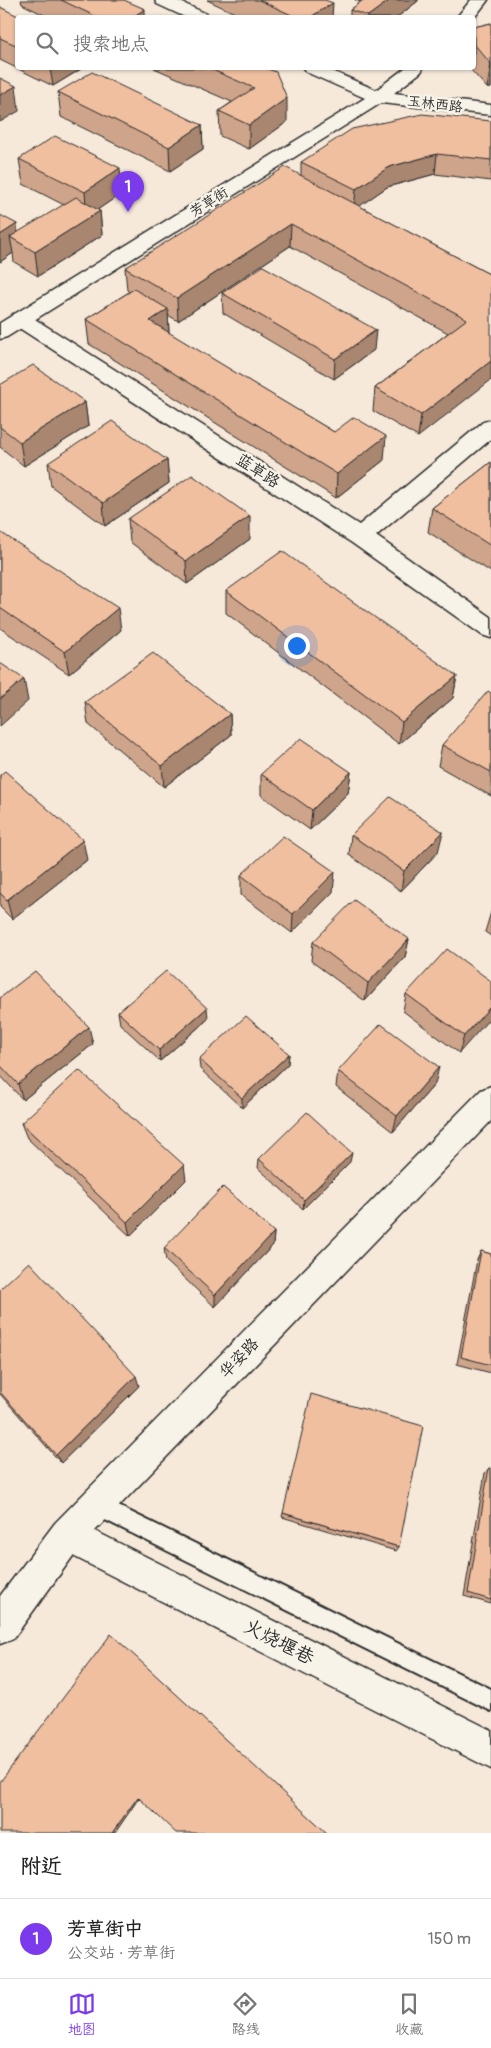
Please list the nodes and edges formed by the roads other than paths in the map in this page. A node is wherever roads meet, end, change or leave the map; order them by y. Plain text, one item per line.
1 (163, 0) edge
2 (480, 0) edge
3 (195, 15) edge
4 (467, 15) edge
5 (317, 70) edge
6 (412, 70) edge
7 (378, 97) junction
8 (491, 110) edge
9 (20, 319) junction
10 (0, 332) edge
11 (491, 427) edge
12 (360, 537) junction
13 (491, 629) edge
14 (491, 1100) edge
15 (96, 1505) junction
16 (67, 1535) junction
17 (0, 1626) edge
18 (491, 1700) edge
19 (491, 1750) edge

1 - 3 street
2 - 4 street
5 - 7 street, 玉林西路
6 - 7 street, 芳草街
7 - 8 street, 玉林西路
7 - 9 street, 芳草街
9 - 10 street, 芳草街
9 - 12 street, 蓝草路
11 - 12 street
12 - 13 street, 蓝草路
14 - 15 street, 华姿路
15 - 16 street, 华姿路
15 - 18 lane
16 - 17 street, 华姿路
16 - 19 street, 火烧堰巷

